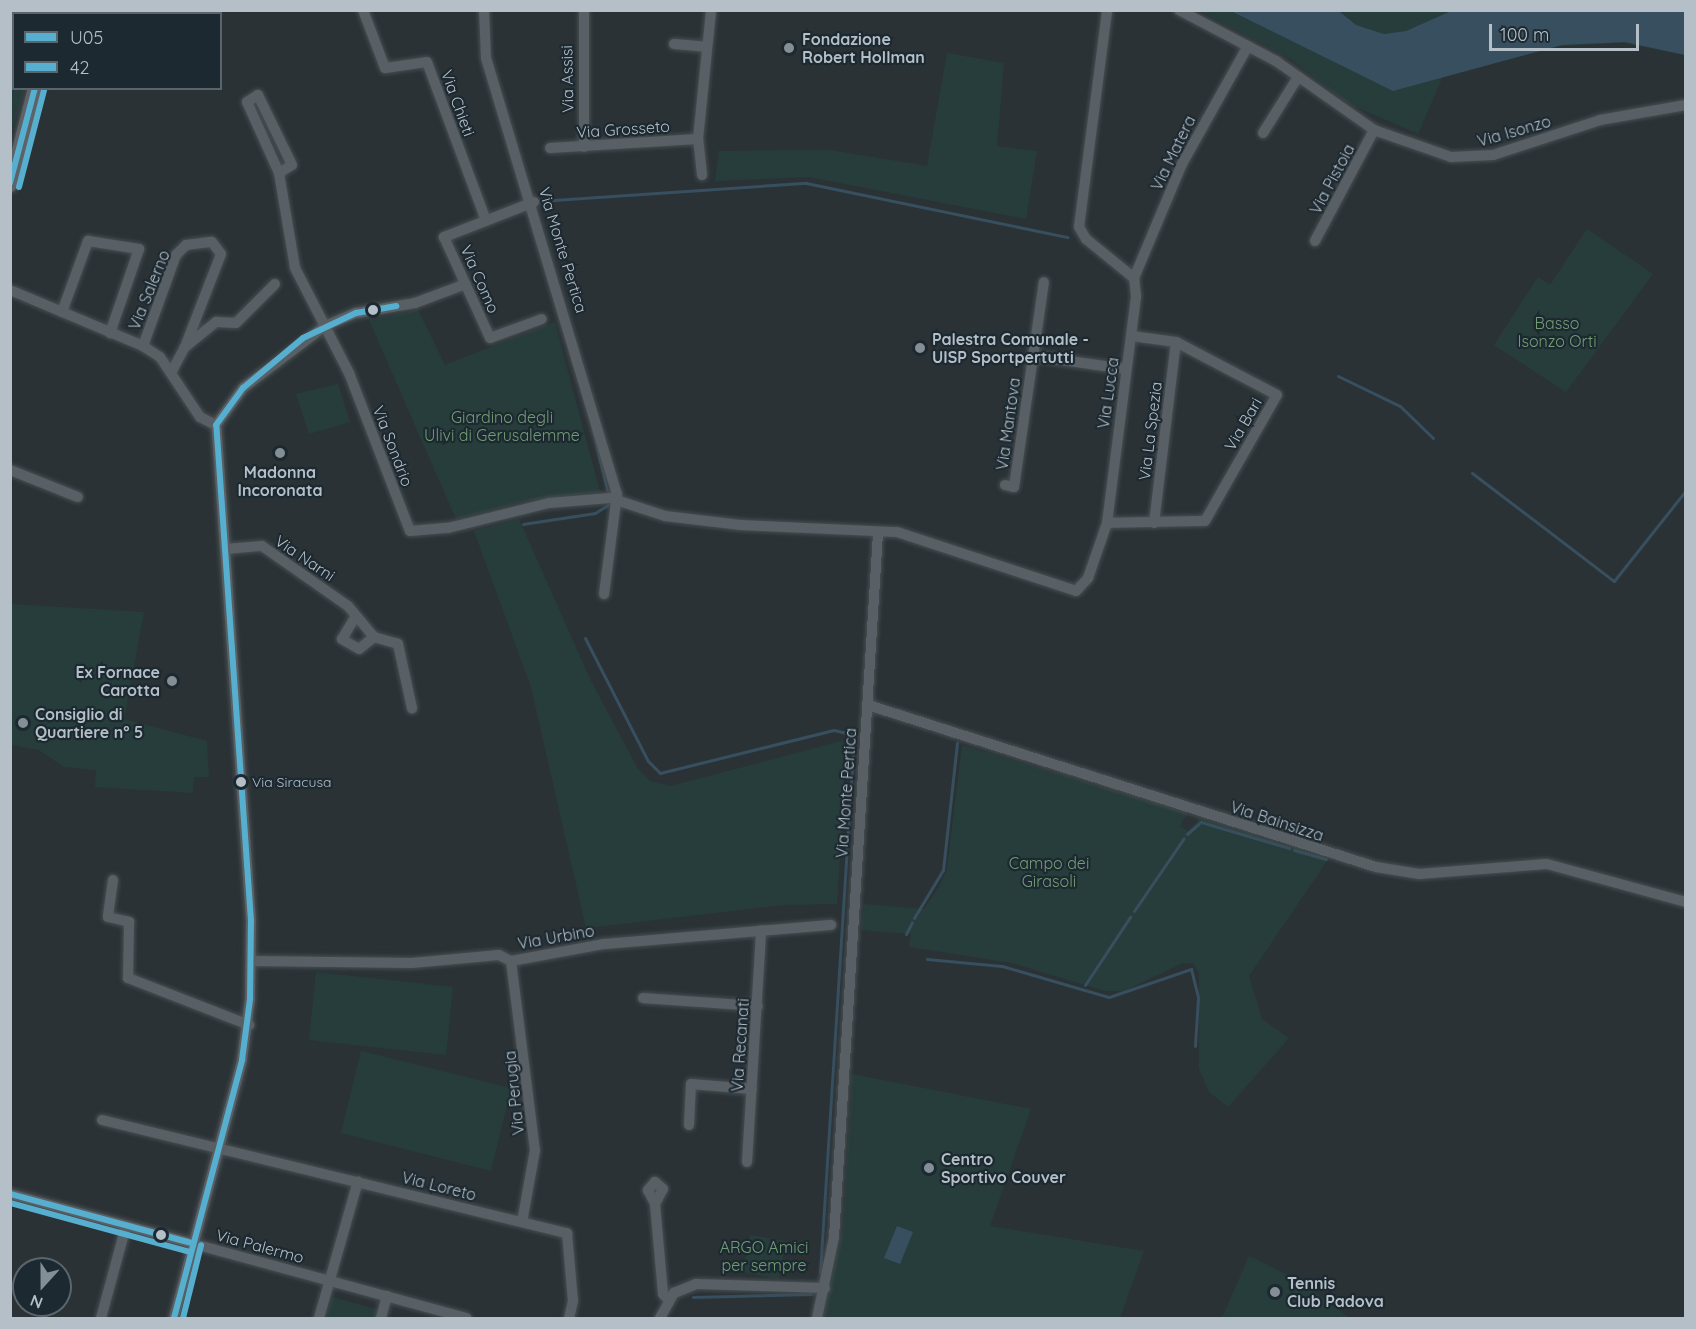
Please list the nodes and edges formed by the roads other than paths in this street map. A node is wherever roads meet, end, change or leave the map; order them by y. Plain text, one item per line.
1 (363, 10) edge
2 (484, 10) edge
3 (584, 10) edge
4 (711, 10) edge
5 (1107, 10) edge
6 (1179, 10) edge
7 (674, 44) dead end
8 (1248, 46) junction
9 (707, 47) junction
10 (1298, 77) junction
11 (34, 90) edge
12 (1686, 105) edge
13 (1374, 130) junction
14 (1263, 133) dead end
15 (698, 139) junction
16 (584, 147) junction
17 (550, 148) dead end
18 (279, 173) junction
19 (702, 175) dead end
20 (10, 185) edge
21 (534, 202) junction
22 (485, 218) junction
23 (1315, 241) dead end
24 (1134, 278) junction
25 (1044, 282) dead end
26 (274, 284) dead end
27 (466, 284) junction
28 (10, 290) edge
29 (62, 312) junction
30 (542, 319) dead end
31 (325, 326) junction
32 (110, 333) junction
33 (1131, 336) junction
34 (1176, 342) junction
35 (143, 346) junction
36 (185, 347) junction
37 (1033, 356) junction
38 (1126, 369) junction
39 (171, 374) junction
40 (216, 429) junction
41 (10, 470) edge
42 (1005, 485) dead end
43 (78, 497) dead end
44 (617, 499) junction
45 (1107, 523) junction
46 (1154, 523) junction
47 (878, 533) junction
48 (226, 549) junction
49 (604, 594) dead end
50 (354, 619) junction
51 (374, 637) junction
52 (868, 705) junction
53 (412, 708) dead end
54 (113, 880) dead end
55 (1686, 902) edge
56 (831, 925) dead end
57 (761, 930) junction
58 (252, 961) junction
59 (511, 961) junction
60 (643, 998) dead end
61 (758, 1006) junction
62 (249, 1025) junction
63 (678, 1083) dead end
64 (691, 1084) junction
65 (752, 1089) junction
66 (102, 1120) dead end
67 (689, 1125) dead end
68 (218, 1147) junction
69 (747, 1162) dead end
70 (358, 1181) junction
71 (10, 1194) edge
72 (655, 1204) dead end
73 (522, 1222) junction
74 (126, 1226) junction
75 (192, 1243) junction
76 (330, 1281) junction
77 (825, 1288) junction
78 (387, 1296) junction
79 (668, 1299) junction
80 (101, 1318) edge
81 (174, 1318) edge
82 (319, 1318) edge
83 (381, 1318) edge
84 (466, 1318) edge
85 (569, 1318) edge
86 (660, 1318) edge
87 (817, 1318) edge

1 - 22 street, Via Chieti
2 - 21 street, Via Monte Pertica
3 - 16 street, Via Assisi
4 - 9 street
5 - 24 street
6 - 8 street, Via Isonzo
7 - 9 street
8 - 10 street, Via Isonzo
8 - 24 street, Via Matera
9 - 15 street
10 - 13 street, Via Isonzo
10 - 14 street
11 - 20 main road
12 - 13 street, Via Isonzo
13 - 23 street, Via Pistoia
15 - 16 street, Via Grosseto
15 - 19 street
16 - 17 street, Via Grosseto
18 - 18 street, Via Sondrio
18 - 31 street, Via Sondrio
21 - 22 street, Via Como
21 - 44 street, Via Monte Pertica
22 - 27 street, Via Como
24 - 33 street, Via Lucca
25 - 37 street, Via Mantova
26 - 36 street, Via Salerno
27 - 30 street, Via Como
27 - 31 street
28 - 29 street, Via Salerno
29 - 32 street, Via Salerno
29 - 32 street, Via Salerno
31 - 40 street
31 - 44 street, Via Sondrio
32 - 35 street, Via Salerno
33 - 34 street, Via Bari
33 - 38 street, Via Lucca
34 - 46 street, Via La Spezia
34 - 46 street, Via Bari
35 - 36 street, Via Salerno
35 - 39 street, Via Salerno
36 - 39 street, Via Salerno
37 - 38 street, Via Mantova
37 - 42 street, Via Mantova
38 - 45 street, Via Lucca
39 - 40 street, Via Salerno
40 - 48 street
41 - 43 street
44 - 47 street
44 - 49 street, Via Monte Pertica
45 - 46 street, Via Bari
45 - 47 street, Via Lucca
47 - 52 street, Via Monte Pertica
48 - 50 street, Via Narni
48 - 58 street
50 - 51 street, Via Narni
50 - 51 street
51 - 53 street, Via Narni
52 - 55 street, Via Bainsizza
52 - 77 street, Via Monte Pertica
54 - 62 street
56 - 57 street, Via Urbino
57 - 59 street, Via Urbino
57 - 61 street, Via Recanati
58 - 59 street, Via Urbino
58 - 62 street
59 - 73 street, Via Perugia
60 - 61 street
61 - 65 street, Via Recanati
62 - 68 street
63 - 64 street
64 - 65 street
64 - 67 street
65 - 69 street, Via Recanati
66 - 68 street, Via Loreto
68 - 70 street, Via Loreto
68 - 75 street
70 - 73 street, Via Loreto
70 - 76 street
71 - 74 street, Via Palermo
72 - 79 street
73 - 85 street, Via Loreto
74 - 75 street, Via Palermo
74 - 80 street
75 - 76 street, Via Palermo
75 - 81 street
76 - 78 street, Via Palermo
76 - 82 street
77 - 79 street
77 - 87 street, Via Monte Pertica
78 - 83 street
78 - 84 street, Via Palermo
79 - 86 street

